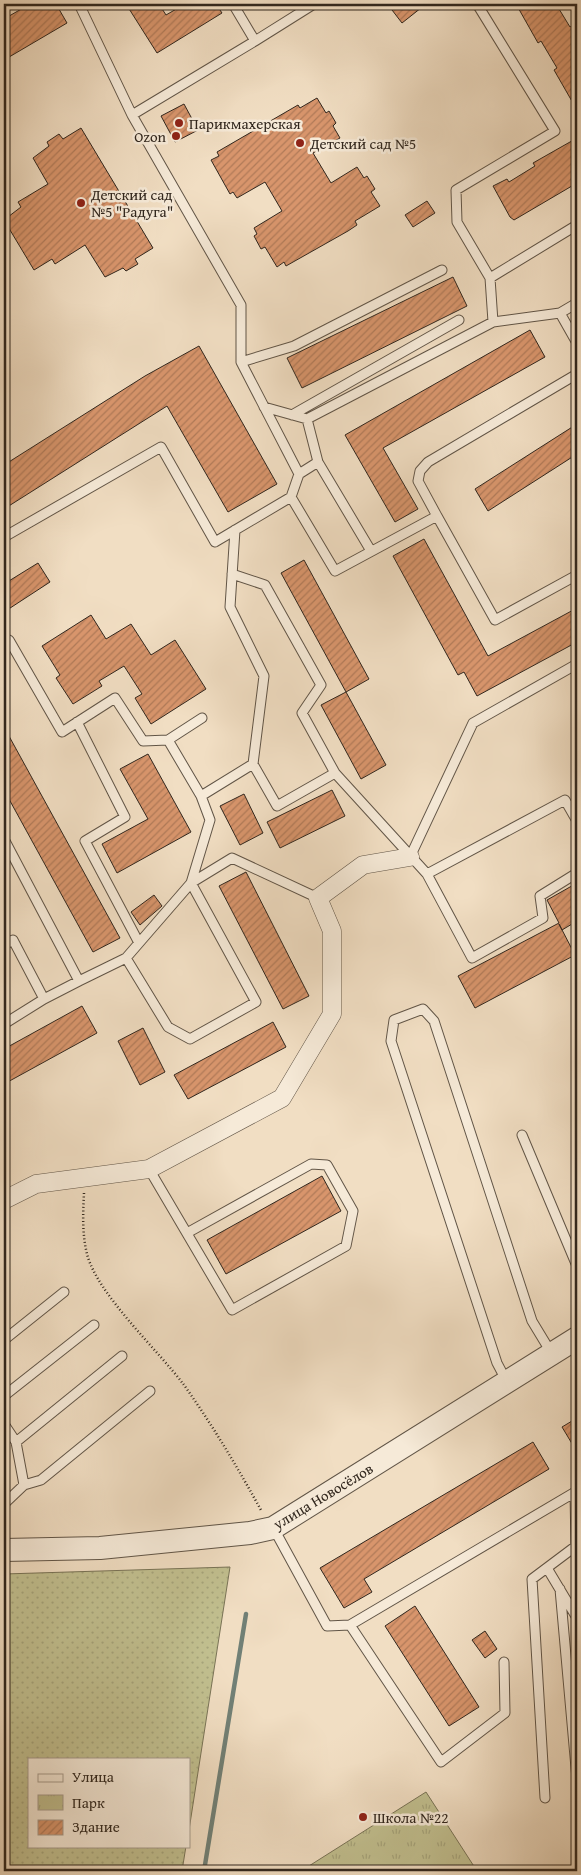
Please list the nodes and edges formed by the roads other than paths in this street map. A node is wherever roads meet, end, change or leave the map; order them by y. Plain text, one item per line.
1 (79, 4) edge
2 (232, 4) edge
3 (314, 4) edge
4 (477, 4) edge
5 (255, 40) junction
6 (132, 115) junction
7 (577, 225) edge
8 (442, 270) dead end
9 (490, 278) junction
10 (577, 303) edge
11 (560, 313) junction
12 (460, 320) dead end
13 (493, 322) junction
14 (577, 342) edge
15 (241, 362) junction
16 (577, 374) edge
17 (264, 407) junction
18 (292, 414) junction
19 (307, 419) junction
20 (318, 462) junction
21 (299, 474) junction
22 (292, 497) junction
23 (436, 516) junction
24 (235, 530) junction
25 (4, 537) edge
26 (371, 551) junction
27 (232, 574) junction
28 (577, 575) edge
29 (4, 643) edge
30 (577, 664) edge
31 (202, 718) dead end
32 (77, 722) junction
33 (168, 740) junction
34 (253, 764) junction
35 (335, 773) junction
36 (201, 796) junction
37 (577, 821) edge
38 (4, 839) edge
39 (410, 857) junction
40 (577, 873) edge
41 (427, 874) junction
42 (191, 883) junction
43 (318, 898) junction
44 (140, 942) junction
45 (4, 945) edge
46 (126, 958) junction
47 (79, 981) junction
48 (44, 998) junction
49 (4, 1024) edge
50 (522, 1135) dead end
51 (149, 1169) junction
52 (4, 1200) edge
53 (187, 1233) junction
54 (577, 1266) edge
55 (64, 1292) dead end
56 (94, 1325) dead end
57 (577, 1338) edge
58 (4, 1340) edge
59 (552, 1354) junction
60 (122, 1356) dead end
61 (507, 1382) junction
62 (150, 1392) dead end
63 (4, 1396) edge
64 (4, 1424) edge
65 (16, 1442) junction
66 (24, 1485) junction
67 (576, 1492) edge
68 (4, 1504) edge
69 (272, 1528) junction
70 (577, 1547) edge
71 (4, 1550) edge
72 (547, 1568) junction
73 (560, 1590) junction
74 (577, 1618) edge
75 (350, 1625) junction
76 (504, 1662) dead end
77 (569, 1690) junction
78 (577, 1703) edge
79 (577, 1778) edge
80 (545, 1798) dead end

1 - 6 lane
2 - 5 lane
3 - 5 lane
4 - 9 lane
5 - 6 lane
6 - 15 lane
7 - 9 lane
8 - 15 lane
9 - 13 lane
10 - 11 lane
11 - 13 lane
11 - 14 lane
12 - 18 lane
13 - 19 lane
15 - 17 lane
16 - 23 lane
17 - 18 lane
17 - 21 lane
18 - 19 lane
19 - 20 lane
20 - 21 lane
20 - 26 lane
21 - 22 lane
22 - 24 lane
22 - 26 lane
23 - 26 lane
23 - 28 lane
24 - 25 lane
24 - 27 lane
27 - 34 lane
27 - 35 lane
29 - 32 lane
30 - 39 lane
31 - 33 lane
32 - 33 lane
32 - 44 lane
33 - 36 lane
34 - 35 lane
34 - 36 lane
35 - 39 lane
36 - 42 lane
37 - 41 lane
38 - 47 lane
39 - 41 lane
39 - 43 street
40 - 41 lane
42 - 43 lane
42 - 44 lane
42 - 46 lane
43 - 51 street
44 - 46 lane
45 - 48 lane
46 - 47 lane
47 - 48 lane
48 - 49 lane
50 - 54 lane
51 - 52 street
51 - 53 lane
53 - 53 lane
55 - 58 lane
56 - 63 lane
57 - 59 street, улица Новосёлов
59 - 61 street, улица Новосёлов
59 - 61 lane
60 - 65 lane
61 - 69 street, улица Новосёлов
62 - 66 lane
64 - 65 lane
65 - 66 lane
66 - 68 lane
67 - 70 lane
67 - 75 lane
69 - 71 street, улица Новосёлов
69 - 75 lane
70 - 72 lane
72 - 73 lane
72 - 80 lane
73 - 74 lane
73 - 77 lane
75 - 76 lane
77 - 78 lane
77 - 79 lane

